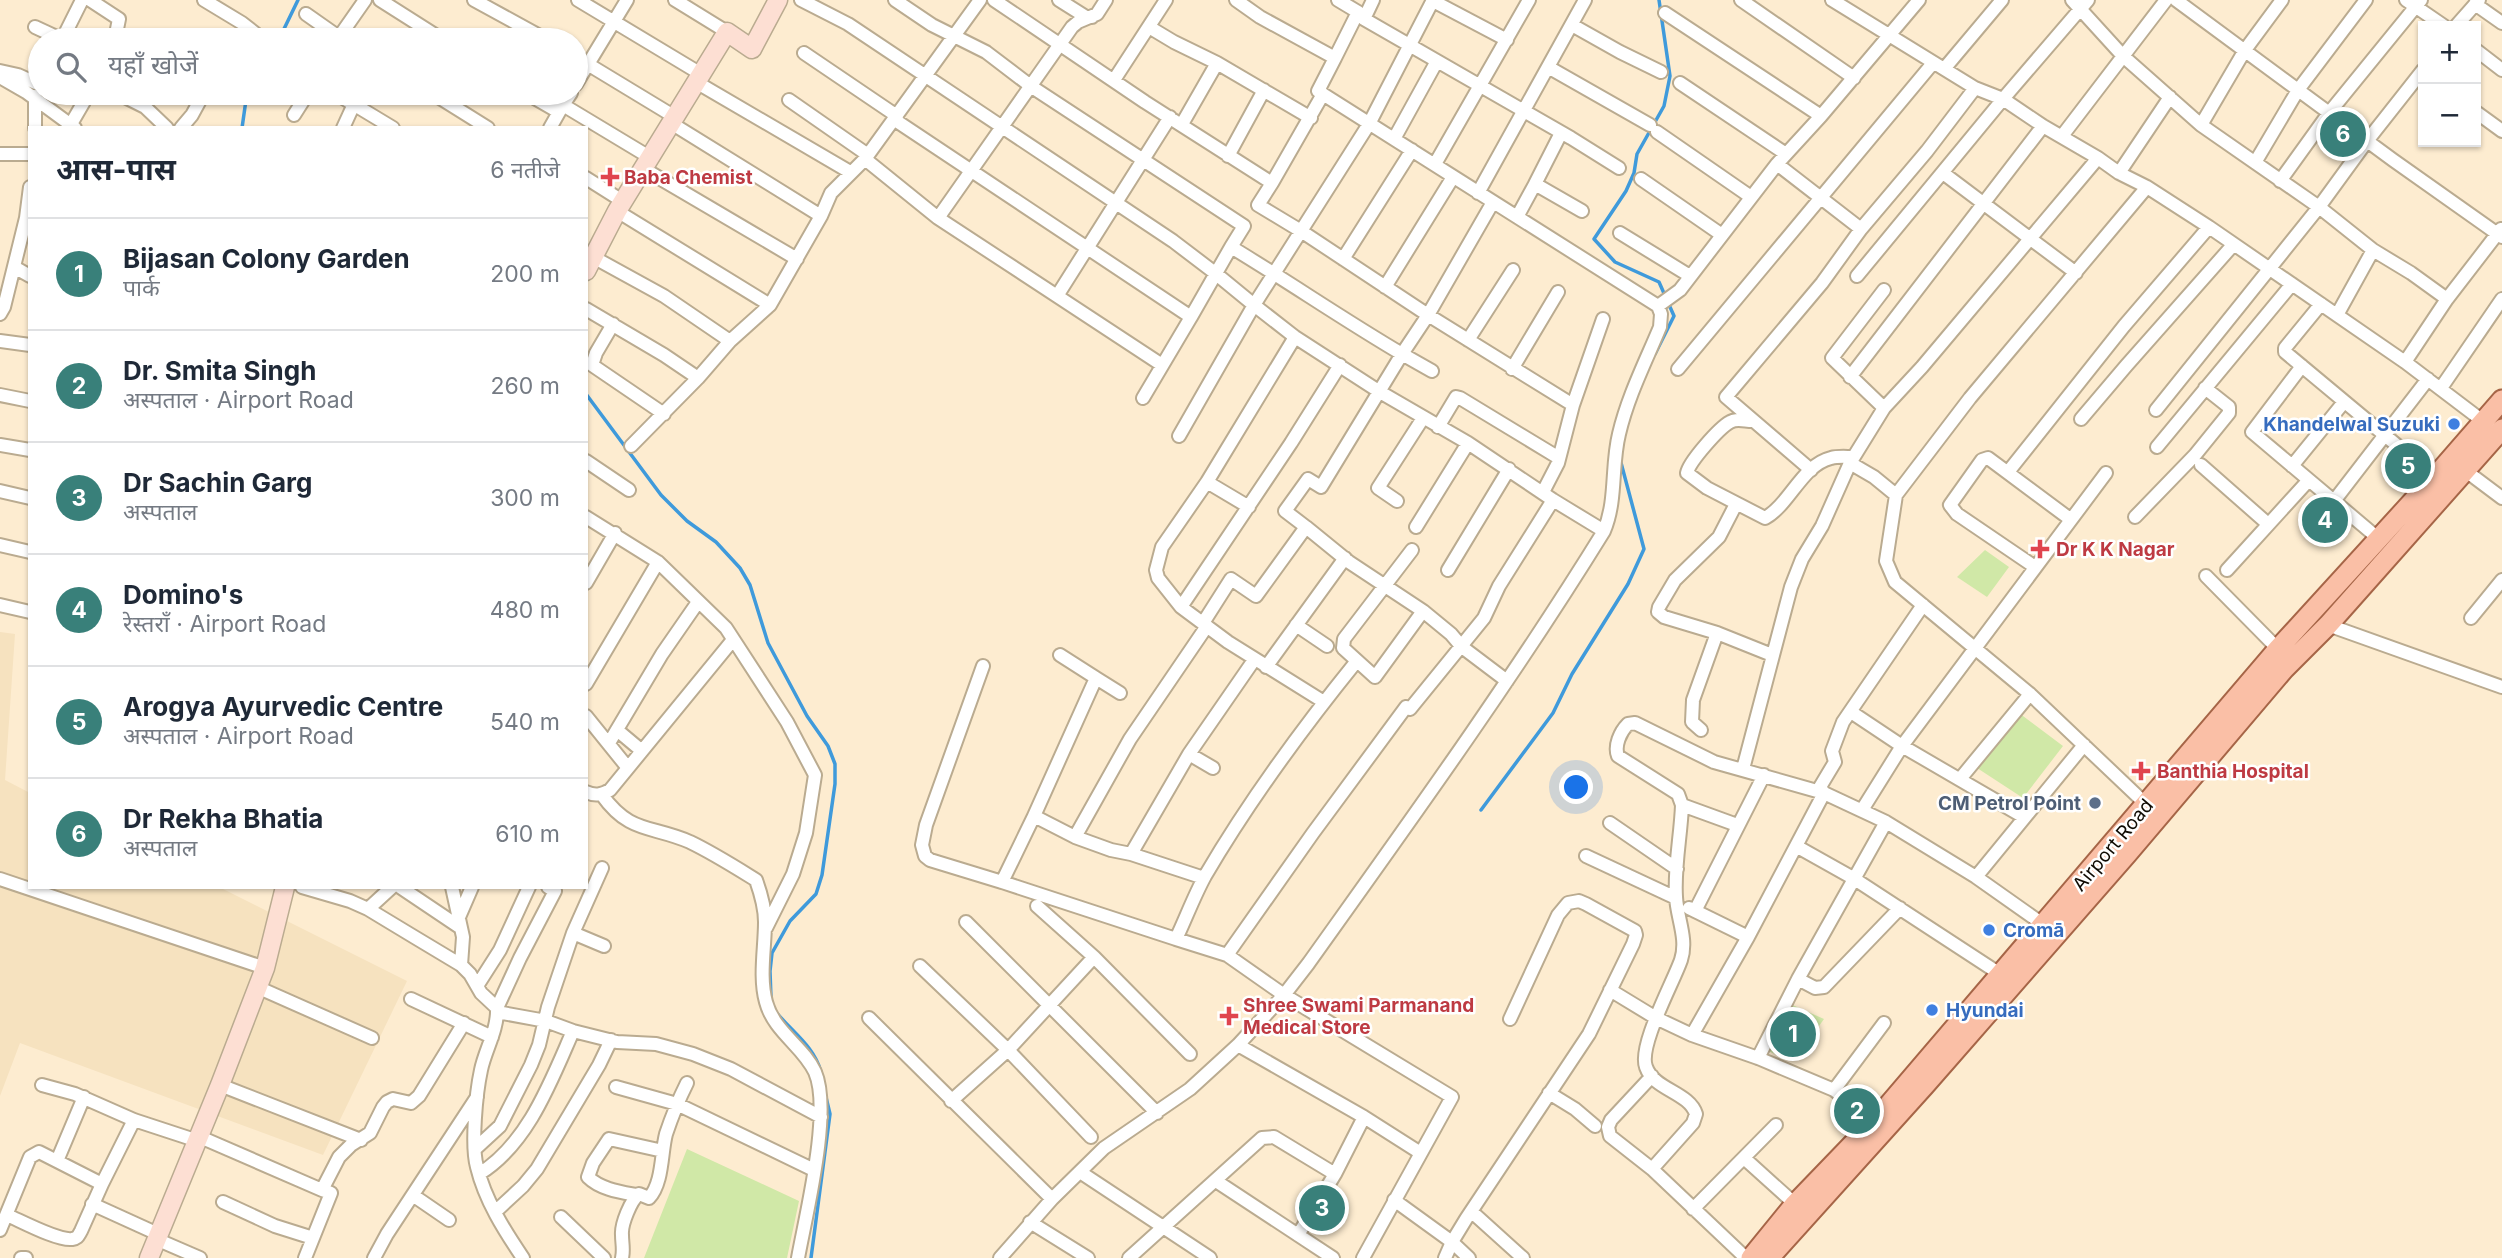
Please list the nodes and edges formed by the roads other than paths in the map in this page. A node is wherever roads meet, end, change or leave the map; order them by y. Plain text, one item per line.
1 (82, 0) edge
2 (90, 0) edge
3 (365, 0) edge
4 (380, 0) edge
5 (474, 0) edge
6 (578, 0) edge
7 (627, 0) edge
8 (675, 0) edge
9 (777, 0) edge
10 (802, 0) edge
11 (895, 0) edge
12 (979, 0) edge
13 (994, 0) edge
14 (1059, 0) edge
15 (1106, 0) edge
16 (1166, 0) edge
17 (1236, 0) edge
18 (1338, 0) edge
19 (1373, 0) edge
20 (1433, 0) edge
21 (1529, 0) edge
22 (1585, 0) edge
23 (1741, 0) edge
24 (1919, 0) edge
25 (2002, 0) edge
26 (2166, 0) edge
27 (2176, 0) edge
28 (2282, 0) edge
29 (2367, 0) edge
30 (209, 1) edge
31 (1841, 2) edge
32 (2414, 2) edge
33 (2477, 2) edge
34 (2080, 3) edge
35 (1665, 13) dead end
36 (306, 14) dead end
37 (1361, 16) junction
38 (1092, 17) junction
39 (2438, 21) edge
40 (2460, 21) edge
41 (615, 22) junction
42 (2502, 23) edge
43 (1572, 25) junction
44 (1149, 27) junction
45 (69, 28) edge
46 (116, 28) edge
47 (249, 28) edge
48 (325, 28) edge
49 (347, 28) edge
50 (424, 28) edge
51 (525, 28) edge
52 (727, 32) junction
53 (953, 36) junction
54 (1891, 36) junction
55 (1507, 40) junction
56 (1410, 44) junction
57 (1060, 45) junction
58 (2245, 50) junction
59 (588, 53) edge
60 (804, 53) dead end
61 (2481, 54) edge
62 (2123, 55) junction
63 (1335, 58) junction
64 (1437, 61) junction
65 (1217, 63) junction
66 (588, 64) edge
67 (1938, 66) junction
68 (1548, 67) junction
69 (2502, 70) edge
70 (0, 71) edge
71 (1661, 72) dead end
72 (926, 75) junction
73 (0, 77) edge
74 (698, 78) junction
75 (1854, 78) junction
76 (2418, 78) edge
77 (28, 80) edge
78 (1114, 80) junction
79 (1680, 83) dead end
80 (1479, 86) junction
81 (1032, 87) junction
82 (1975, 88) junction
83 (1264, 90) junction
84 (2298, 90) junction
85 (28, 94) edge
86 (1323, 94) junction
87 (2170, 97) junction
88 (2003, 99) junction
89 (789, 100) dead end
90 (33, 105) edge
91 (41, 105) edge
92 (83, 105) edge
93 (141, 105) edge
94 (197, 105) edge
95 (300, 105) edge
96 (354, 105) edge
97 (356, 105) edge
98 (451, 105) edge
99 (552, 105) edge
100 (564, 105) edge
101 (561, 109) junction
102 (1525, 111) junction
103 (2329, 113) junction
104 (294, 115) dead end
105 (1821, 116) junction
106 (2481, 116) edge
107 (1170, 117) junction
108 (896, 118) junction
109 (1311, 118) junction
110 (673, 120) junction
111 (1182, 124) junction
112 (1369, 124) junction
113 (2201, 125) junction
114 (35, 126) edge
115 (73, 126) edge
116 (164, 126) edge
117 (183, 126) edge
118 (344, 126) edge
119 (390, 126) edge
120 (485, 126) edge
121 (551, 126) edge
122 (588, 126) edge
123 (588, 126) edge
124 (2043, 126) junction
125 (1001, 128) junction
126 (2502, 131) edge
127 (1561, 133) junction
128 (2062, 136) junction
129 (1394, 139) junction
130 (2367, 141) junction
131 (1412, 149) junction
132 (0, 154) edge
133 (28, 154) edge
134 (1228, 156) junction
135 (867, 157) junction
136 (2098, 158) junction
137 (1143, 159) junction
138 (1781, 159) junction
139 (2256, 161) junction
140 (647, 164) junction
141 (1435, 164) junction
142 (1619, 168) dead end
143 (971, 169) junction
144 (850, 172) junction
145 (1943, 173) junction
146 (2119, 173) junction
147 (1452, 177) junction
148 (1641, 179) dead end
149 (588, 180) edge
150 (2280, 181) junction
151 (1272, 183) junction
152 (1535, 184) junction
153 (2147, 187) junction
154 (1478, 193) junction
155 (1751, 197) junction
156 (1820, 198) junction
157 (1493, 202) junction
158 (1115, 203) junction
159 (1985, 204) junction
160 (1258, 205) junction
161 (620, 207) junction
162 (2319, 207) junction
163 (1582, 211) dead end
164 (821, 216) junction
165 (1517, 216) junction
166 (938, 218) junction
167 (28, 219) edge
168 (1244, 226) junction
169 (2209, 227) junction
170 (1861, 229) junction
171 (1301, 231) junction
172 (1620, 233) dead end
173 (2500, 233) edge
174 (1721, 235) junction
175 (2030, 238) junction
176 (2233, 245) junction
177 (1231, 247) junction
178 (1087, 248) junction
179 (2373, 250) junction
180 (797, 259) junction
181 (1343, 259) junction
182 (590, 264) edge
183 (14, 267) junction
184 (2270, 268) junction
185 (1513, 270) dead end
186 (1216, 272) junction
187 (1275, 273) junction
188 (2076, 273) junction
189 (28, 275) edge
190 (1690, 276) junction
191 (1857, 276) dead end
192 (2292, 284) junction
193 (1385, 287) junction
194 (1884, 290) dead end
195 (1558, 292) dead end
196 (1057, 296) junction
197 (2447, 299) junction
198 (2502, 299) edge
199 (770, 304) junction
200 (1661, 304) junction
201 (2321, 304) junction
202 (1254, 306) junction
203 (588, 310) edge
204 (0, 314) edge
205 (1428, 315) junction
206 (2337, 315) junction
207 (1191, 317) junction
208 (1604, 320) dead end
209 (613, 324) junction
210 (1295, 337) junction
211 (1468, 340) junction
212 (0, 341) edge
213 (730, 341) junction
214 (28, 345) edge
215 (1402, 354) junction
216 (2405, 362) junction
217 (1163, 365) junction
218 (1340, 365) junction
219 (2302, 366) junction
220 (1512, 369) junction
221 (1678, 369) dead end
222 (1432, 371) dead end
223 (1850, 377) junction
224 (698, 378) junction
225 (2428, 379) junction
226 (2205, 387) junction
227 (2441, 388) junction
228 (1380, 392) junction
229 (0, 395) edge
230 (1143, 398) dead end
231 (2502, 400) edge
232 (28, 401) edge
233 (2344, 402) junction
234 (1573, 405) junction
235 (1884, 408) junction
236 (2156, 410) dead end
237 (664, 414) junction
238 (1423, 418) junction
239 (2081, 419) dead end
240 (1752, 421) junction
241 (1438, 427) junction
242 (2495, 428) edge
243 (2386, 435) junction
244 (1179, 436) dead end
245 (1468, 443) junction
246 (0, 445) edge
247 (631, 446) dead end
248 (2157, 447) dead end
249 (28, 450) edge
250 (1559, 458) junction
251 (1852, 460) junction
252 (588, 462) edge
253 (2201, 465) dead end
254 (2292, 466) junction
255 (1509, 469) junction
256 (1811, 470) junction
257 (2466, 471) junction
258 (2008, 472) junction
259 (2106, 473) dead end
260 (2435, 477) junction
261 (2308, 481) junction
262 (1207, 482) junction
263 (629, 489) dead end
264 (0, 491) edge
265 (1896, 495) junction
266 (1548, 496) junction
267 (28, 498) edge
268 (2502, 498) edge
269 (1396, 501) dead end
270 (2334, 501) junction
271 (1735, 504) junction
272 (1249, 507) junction
273 (2135, 516) dead end
274 (588, 518) edge
275 (2070, 519) junction
276 (2268, 524) junction
277 (1306, 527) junction
278 (1416, 527) dead end
279 (1604, 531) junction
280 (615, 533) junction
281 (2379, 539) junction
282 (0, 545) edge
283 (1412, 550) dead end
284 (28, 552) edge
285 (1345, 558) junction
286 (658, 562) junction
287 (2035, 567) junction
288 (1448, 570) dead end
289 (2227, 570) dead end
290 (2206, 576) dead end
291 (588, 580) edge
292 (2502, 580) edge
293 (1386, 587) junction
294 (698, 601) junction
295 (0, 605) edge
296 (1923, 605) junction
297 (1181, 607) junction
298 (1423, 611) junction
299 (28, 612) edge
300 (2471, 618) dead end
301 (1205, 625) junction
302 (1296, 625) junction
303 (2328, 625) junction
304 (1717, 633) junction
305 (732, 641) junction
306 (1327, 646) dead end
307 (1461, 647) junction
308 (1976, 649) junction
309 (2278, 649) junction
310 (1772, 655) junction
311 (1060, 656) dead end
312 (1254, 660) junction
313 (1356, 662) junction
314 (983, 666) dead end
315 (1266, 667) junction
316 (1096, 678) junction
317 (588, 681) edge
318 (1507, 681) junction
319 (2502, 687) edge
320 (1120, 692) dead end
321 (2030, 694) junction
322 (1324, 702) junction
323 (1850, 712) junction
324 (588, 718) edge
325 (617, 730) junction
326 (1701, 730) dead end
327 (609, 743) junction
328 (1902, 746) junction
329 (2084, 746) junction
330 (642, 751) junction
331 (1189, 754) junction
332 (628, 768) junction
333 (1213, 768) dead end
334 (1743, 769) junction
335 (1764, 775) junction
336 (1960, 779) junction
337 (588, 793) edge
338 (1824, 793) junction
339 (602, 795) junction
340 (1682, 805) junction
341 (1862, 810) junction
342 (2153, 810) junction
343 (1034, 816) junction
344 (2024, 817) junction
345 (1885, 822) junction
346 (1610, 823) dead end
347 (1737, 825) junction
348 (1075, 837) junction
349 (1796, 846) junction
350 (1131, 854) junction
351 (1586, 856) dead end
352 (601, 868) dead end
353 (1677, 869) junction
354 (1976, 877) junction
355 (1204, 878) junction
356 (1853, 878) junction
357 (0, 879) edge
358 (1002, 882) junction
359 (28, 888) edge
360 (30, 889) edge
361 (285, 889) edge
362 (309, 889) edge
363 (390, 889) edge
364 (403, 889) edge
365 (452, 889) edge
366 (470, 889) edge
367 (529, 889) edge
368 (554, 889) edge
369 (1676, 900) junction
370 (1037, 906) dead end
371 (1900, 908) junction
372 (368, 909) junction
373 (1695, 911) junction
374 (460, 922) junction
375 (966, 922) dead end
376 (2043, 925) junction
377 (573, 933) junction
378 (764, 933) junction
379 (1748, 937) junction
380 (1176, 939) junction
381 (604, 946) dead end
382 (1227, 955) junction
383 (1094, 957) junction
384 (461, 965) junction
385 (919, 966) dead end
386 (265, 968) junction
387 (2000, 974) junction
388 (1798, 979) junction
389 (477, 986) junction
390 (257, 987) junction
391 (1610, 990) junction
392 (1284, 995) junction
393 (411, 999) dead end
394 (1050, 1004) junction
395 (497, 1010) junction
396 (869, 1018) dead end
397 (1656, 1018) junction
398 (1510, 1019) dead end
399 (546, 1021) junction
400 (464, 1023) junction
401 (1884, 1023) dead end
402 (573, 1031) junction
403 (1692, 1035) junction
404 (492, 1037) junction
405 (372, 1038) dead end
406 (611, 1040) junction
407 (1238, 1045) junction
408 (1008, 1050) junction
409 (1190, 1054) dead end
410 (1758, 1058) junction
411 (1652, 1076) junction
412 (687, 1083) dead end
413 (42, 1084) dead end
414 (220, 1085) junction
415 (616, 1087) dead end
416 (1834, 1090) junction
417 (1549, 1093) junction
418 (84, 1097) junction
419 (478, 1097) junction
420 (951, 1101) junction
421 (677, 1104) junction
422 (1157, 1113) junction
423 (821, 1117) junction
424 (1364, 1117) junction
425 (134, 1120) junction
426 (1875, 1121) junction
427 (1776, 1125) dead end
428 (1595, 1126) dead end
429 (1091, 1137) dead end
430 (199, 1139) junction
431 (360, 1140) junction
432 (475, 1149) junction
433 (663, 1151) junction
434 (1419, 1153) junction
435 (1744, 1158) junction
436 (57, 1161) junction
437 (1652, 1169) junction
438 (814, 1170) junction
439 (1080, 1172) junction
440 (479, 1174) junction
441 (1335, 1174) junction
442 (1216, 1181) junction
443 (102, 1184) junction
444 (323, 1190) junction
445 (636, 1195) junction
446 (414, 1196) junction
447 (1052, 1199) junction
448 (1394, 1200) junction
449 (223, 1202) dead end
450 (92, 1204) junction
451 (1795, 1205) junction
452 (1693, 1209) junction
453 (495, 1212) junction
454 (1472, 1212) junction
455 (7, 1215) junction
456 (561, 1217) dead end
457 (449, 1220) dead end
458 (1030, 1222) junction
459 (1163, 1229) junction
460 (0, 1230) edge
461 (1298, 1236) junction
462 (157, 1237) junction
463 (313, 1238) junction
464 (1452, 1242) junction
465 (149, 1258) edge
466 (200, 1258) edge
467 (305, 1258) edge
468 (374, 1258) edge
469 (523, 1258) edge
470 (604, 1258) edge
471 (622, 1258) edge
472 (797, 1258) edge
473 (1000, 1258) edge
474 (1088, 1258) edge
475 (1129, 1258) edge
476 (1210, 1258) edge
477 (1333, 1258) edge
478 (1363, 1258) edge
479 (1445, 1258) edge
480 (1469, 1258) edge
481 (1523, 1258) edge
482 (1749, 1258) edge
483 (1769, 1258) edge

1 - 45 street
2 - 46 street
3 - 49 street
4 - 50 street
5 - 51 street
6 - 41 street
7 - 41 street
8 - 52 street
9 - 52 street
10 - 72 street
11 - 53 street
12 - 53 street
13 - 57 street
14 - 38 street
15 - 38 street
16 - 44 street
17 - 63 street
18 - 37 street
19 - 37 street
20 - 55 street
20 - 56 street
21 - 55 street
22 - 43 street
23 - 75 street
24 - 54 street
25 - 67 street
26 - 62 street
27 - 58 street
28 - 58 street
29 - 84 street
30 - 47 street
31 - 54 street
32 - 39 street
32 - 103 street
33 - 40 street
33 - 42 street
34 - 62 street
34 - 88 street
35 - 105 street
36 - 48 street
37 - 56 street
37 - 63 street
38 - 57 street
41 - 59 street
41 - 74 street
43 - 68 street
43 - 71 street
44 - 65 street
44 - 78 street
52 - 74 street
53 - 72 street
53 - 81 street
54 - 67 street
54 - 75 street
55 - 80 street
56 - 64 street
56 - 112 street
57 - 78 street
57 - 81 street
58 - 84 street
58 - 113 street
60 - 108 street
61 - 69 street
62 - 87 street
62 - 128 street
63 - 86 street
64 - 80 street
64 - 129 street
65 - 83 street
65 - 111 street
66 - 110 street
67 - 82 street
67 - 156 street
68 - 102 street
68 - 155 street
70 - 77 street
72 - 108 street
72 - 125 street
73 - 85 street
74 - 110 street
74 - 144 street
75 - 105 street
76 - 130 street
78 - 107 street
79 - 138 street
80 - 102 street
80 - 141 street
81 - 125 street
81 - 137 street
82 - 88 street
82 - 170 street
83 - 109 street
83 - 134 street
84 - 103 street
84 - 139 street
86 - 109 street
86 - 112 street
87 - 113 street
87 - 146 street
88 - 124 street
88 - 145 street
89 - 135 street
90 - 114 street
91 - 115 street
92 - 115 street
93 - 116 street
94 - 117 street
95 - 104 street
96 - 118 street
97 - 119 street
98 - 120 street
99 - 101 street
100 - 101 street
101 - 121 street
101 - 123 street
102 - 127 street
102 - 154 street
103 - 130 street
103 - 150 street
105 - 138 street
106 - 126 street
107 - 111 street
107 - 137 street
108 - 135 street
108 - 143 street
109 - 151 street
110 - 140 street
110 - 164 street
111 - 134 street
112 - 129 street
112 - 171 street
113 - 139 street
122 - 140 street
124 - 128 street
124 - 159 street
125 - 143 street
125 - 158 street
127 - 142 street
127 - 152 street
128 - 136 street
129 - 131 street
130 - 162 street
130 - 173 street
131 - 141 street
131 - 181 street
132 - 133 street
134 - 151 street
135 - 144 street
135 - 166 street
136 - 146 street
136 - 175 street
137 - 158 street
137 - 168 street
138 - 155 street
138 - 156 street
139 - 150 street
140 - 161 street
140 - 180 street
141 - 147 street
143 - 166 street
143 - 178 street
144 - 164 street
145 - 159 street
145 - 191 street
146 - 153 street
147 - 154 street
147 - 193 street
148 - 174 street
149 - 161 street
150 - 162 street
151 - 160 street
152 - 163 street
152 - 165 street
153 - 169 street
153 - 188 street
154 - 157 street
155 - 174 street
156 - 170 street
156 - 221 street
157 - 165 street
157 - 205 street
158 - 178 street
158 - 186 street
159 - 175 street
159 - 223 street
160 - 168 street
160 - 171 street
161 - 182 street
161 - 199 street
162 - 179 street
162 - 184 street
164 - 180 street
165 - 200 street
166 - 196 street
167 - 183 street
168 - 177 street
169 - 176 street
169 - 258 street
170 - 240 street
171 - 181 street
171 - 187 street
172 - 190 street
173 - 197 street
174 - 190 street
175 - 188 street
175 - 235 street
176 - 184 street
176 - 239 street
177 - 186 street
177 - 187 street
178 - 196 street
178 - 207 street
179 - 197 street
179 - 206 street
180 - 199 street
181 - 193 street
182 - 213 street
183 - 189 street
183 - 204 street
184 - 192 street
184 - 236 street
185 - 211 street
186 - 202 street
186 - 207 street
187 - 202 street
187 - 215 street
188 - 265 street
190 - 200 street
192 - 201 street
192 - 226 street
193 - 205 street
194 - 223 street
195 - 220 street
196 - 217 street
197 - 216 street
198 - 227 street
199 - 213 street
200 - 279 street
201 - 206 street
201 - 219 street
202 - 210 street
202 - 244 street
203 - 209 street
205 - 211 street
205 - 215 street
206 - 216 street
207 - 217 street
208 - 234 street
209 - 224 street
209 - 237 street
210 - 218 street
210 - 262 street
211 - 220 street
212 - 214 street
213 - 224 street
215 - 222 street
215 - 228 street
216 - 225 street
217 - 230 street
218 - 228 street
218 - 272 street
219 - 233 street
219 - 254 street
220 - 234 street
223 - 235 street
224 - 237 street
225 - 227 street
225 - 243 street
226 - 248 street
226 - 273 street
227 - 242 street
228 - 238 street
228 - 277 street
229 - 232 street
231 - 242 main road, Airport Road
233 - 243 street
233 - 254 street
234 - 250 street
235 - 251 street
237 - 247 street
238 - 241 street
238 - 269 street
240 - 256 street
240 - 271 street
241 - 245 street
241 - 250 street
242 - 257 main road, Airport Road
242 - 260 main road, Airport Road
243 - 260 street
243 - 270 street
245 - 255 street
245 - 278 street
246 - 249 street
250 - 266 street
251 - 256 street
251 - 265 street
251 - 310 street
252 - 263 street
253 - 276 street
254 - 261 street
255 - 266 street
255 - 288 street
256 - 271 street
257 - 268 street
257 - 303 main road, Airport Road
258 - 275 street
258 - 287 street
259 - 275 street
260 - 281 main road, Airport Road
261 - 270 street
261 - 276 street
262 - 272 street
262 - 297 street
264 - 267 street
265 - 296 street
266 - 279 street
266 - 307 street
270 - 281 street
271 - 304 street
272 - 297 street
274 - 280 street
275 - 287 street
276 - 289 street
277 - 285 street
277 - 301 street
279 - 318 street
280 - 286 street
280 - 291 street
281 - 309 main road, Airport Road
282 - 284 street
283 - 293 street
285 - 293 street
285 - 302 street
286 - 294 street
286 - 317 street
287 - 308 street
290 - 309 street
292 - 300 street
293 - 298 street
293 - 313 street
294 - 305 street
294 - 325 street
295 - 299 street
296 - 308 street
296 - 323 street
297 - 301 street
298 - 307 street
298 - 313 street
301 - 312 street
301 - 348 street
302 - 306 street
302 - 315 street
303 - 319 street
303 - 342 main road, Airport Road
304 - 310 street
304 - 326 street
305 - 330 street
305 - 378 street
307 - 318 street
307 - 382 street
308 - 321 street
308 - 328 street
309 - 342 main road, Airport Road
310 - 334 street
311 - 316 street
312 - 315 street
312 - 331 street
313 - 322 street
314 - 358 street
315 - 322 street
316 - 320 street
316 - 343 street
318 - 392 street
321 - 329 street
321 - 336 street
322 - 355 street
323 - 328 street
323 - 338 street
324 - 327 street
325 - 327 street
325 - 330 street
327 - 332 street
328 - 336 street
328 - 341 street
329 - 342 street
329 - 344 street
330 - 332 street
331 - 333 street
331 - 350 street
332 - 339 street
334 - 335 street
334 - 340 street
335 - 338 street
335 - 347 street
336 - 344 street
337 - 339 street
338 - 341 street
338 - 349 street
339 - 378 street
340 - 347 street
340 - 353 street
341 - 345 street
342 - 376 main road, Airport Road
342 - 483 main road, Airport Road
343 - 348 street
343 - 358 street
344 - 354 street
345 - 354 street
345 - 356 street
346 - 353 street
347 - 373 street
348 - 350 street
349 - 356 street
349 - 379 street
350 - 355 street
351 - 369 street
352 - 377 street
353 - 369 street
354 - 376 street
355 - 380 street
356 - 371 street
356 - 388 street
357 - 359 street
358 - 380 street
360 - 386 street
361 - 386 street
362 - 372 street
363 - 372 street
364 - 374 street
365 - 374 street
366 - 374 street
367 - 389 street
368 - 395 street
369 - 373 street
369 - 397 street
370 - 383 street
371 - 387 street
371 - 388 street
372 - 384 street
373 - 379 street
374 - 384 street
375 - 394 street
376 - 387 main road, Airport Road
377 - 381 street
377 - 399 street
378 - 423 street
379 - 403 street
380 - 382 street
382 - 392 street
383 - 394 street
383 - 409 street
384 - 389 street
385 - 408 street
386 - 390 street
387 - 426 main road, Airport Road
388 - 410 street
389 - 395 street
390 - 405 street
390 - 414 street
391 - 397 street
391 - 398 street
391 - 417 street
392 - 407 street
392 - 434 street
393 - 400 street
394 - 408 street
394 - 422 street
395 - 399 street
395 - 404 street
396 - 420 street
397 - 403 street
397 - 411 street
399 - 402 street
399 - 432 street
400 - 404 street
400 - 431 street
401 - 416 street
402 - 406 street
402 - 440 street
403 - 410 street
404 - 419 street
406 - 423 street
406 - 453 street
407 - 422 street
407 - 424 street
408 - 420 street
408 - 429 street
410 - 416 street
411 - 437 street
411 - 437 street
412 - 421 street
413 - 418 street
414 - 430 street
414 - 431 street
415 - 421 street
416 - 426 street
417 - 428 street
417 - 454 street
418 - 425 street
418 - 436 street
419 - 432 street
419 - 446 street
420 - 447 street
421 - 433 street
421 - 438 street
422 - 439 street
423 - 438 street
424 - 434 street
424 - 441 street
425 - 430 street
425 - 443 street
426 - 451 main road, Airport Road
427 - 435 street
430 - 444 street
430 - 462 street
431 - 444 street
432 - 440 street
433 - 445 street
433 - 445 street
434 - 448 street
435 - 451 street
435 - 452 street
436 - 443 street
436 - 455 street
437 - 452 street
438 - 472 street
439 - 447 street
439 - 459 street
440 - 453 street
441 - 442 street
441 - 461 street
442 - 459 street
442 - 461 street
443 - 450 street
444 - 463 street
445 - 471 street
446 - 457 street
446 - 468 street
447 - 458 street
448 - 464 street
448 - 478 street
449 - 463 street
450 - 455 street
450 - 462 street
451 - 482 main road, Airport Road
452 - 482 street
453 - 469 street
454 - 464 street
454 - 481 street
455 - 460 street
456 - 470 street
458 - 473 street
458 - 474 street
459 - 475 street
459 - 476 street
461 - 477 street
462 - 465 street
462 - 466 street
463 - 467 street
464 - 479 street
464 - 480 street

